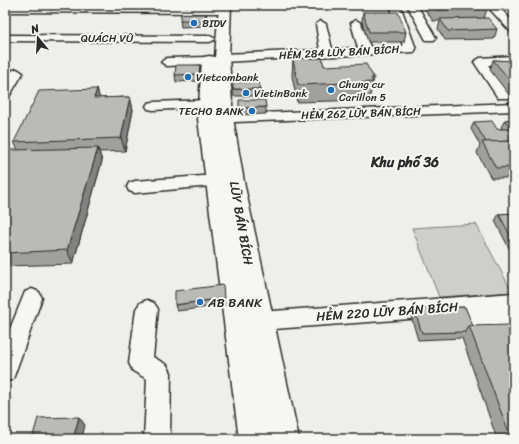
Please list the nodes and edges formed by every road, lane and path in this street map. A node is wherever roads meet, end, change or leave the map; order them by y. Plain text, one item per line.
1 (395, 5) edge
2 (412, 5) edge
3 (491, 5) edge
4 (219, 8) edge
5 (5, 9) edge
6 (115, 15) edge
7 (356, 23) dead end
8 (321, 24) dead end
9 (514, 29) edge
10 (5, 38) edge
11 (104, 38) junction
12 (430, 38) dead end
13 (210, 39) junction
14 (365, 51) junction
15 (324, 57) junction
16 (215, 60) junction
17 (514, 60) edge
18 (167, 62) dead end
19 (11, 73) edge
20 (5, 92) edge
21 (503, 95) dead end
22 (153, 106) dead end
23 (514, 107) edge
24 (213, 114) junction
25 (216, 181) junction
26 (135, 187) dead end
27 (32, 298) dead end
28 (146, 309) dead end
29 (509, 317) edge
30 (260, 321) junction
31 (467, 323) edge
32 (5, 371) edge
33 (157, 439) edge
34 (255, 439) edge
35 (283, 439) edge

1 - 14 street, HẺM 284 LŨY BÁN BÍCH
2 - 12 street
3 - 9 street
4 - 6 street
4 - 13 main road, LŨY BÁN BÍCH
4 - 16 main road, LŨY BÁN BÍCH
5 - 6 street
6 - 11 street
7 - 14 street
8 - 15 street
10 - 11 street, QUÁCH VŨ
11 - 13 street, QUÁCH VŨ
13 - 16 main road, LŨY BÁN BÍCH
14 - 15 street, HẺM 284 LŨY BÁN BÍCH
15 - 16 street, HẺM 284 LŨY BÁN BÍCH
16 - 18 street, HẺM 284 LŨY BÁN BÍCH
16 - 24 main road, LŨY BÁN BÍCH
17 - 21 street
19 - 20 street
22 - 24 street, HẺM 262 LŨY BÁN BÍCH
23 - 24 street, HẺM 262 LŨY BÁN BÍCH
24 - 25 main road, LŨY BÁN BÍCH
24 - 30 main road, LŨY BÁN BÍCH
25 - 26 street
25 - 34 main road, LŨY BÁN BÍCH
27 - 32 street
28 - 33 street
29 - 30 street, HẺM 220 LŨY BÁN BÍCH
29 - 31 street
30 - 35 main road, LŨY BÁN BÍCH

